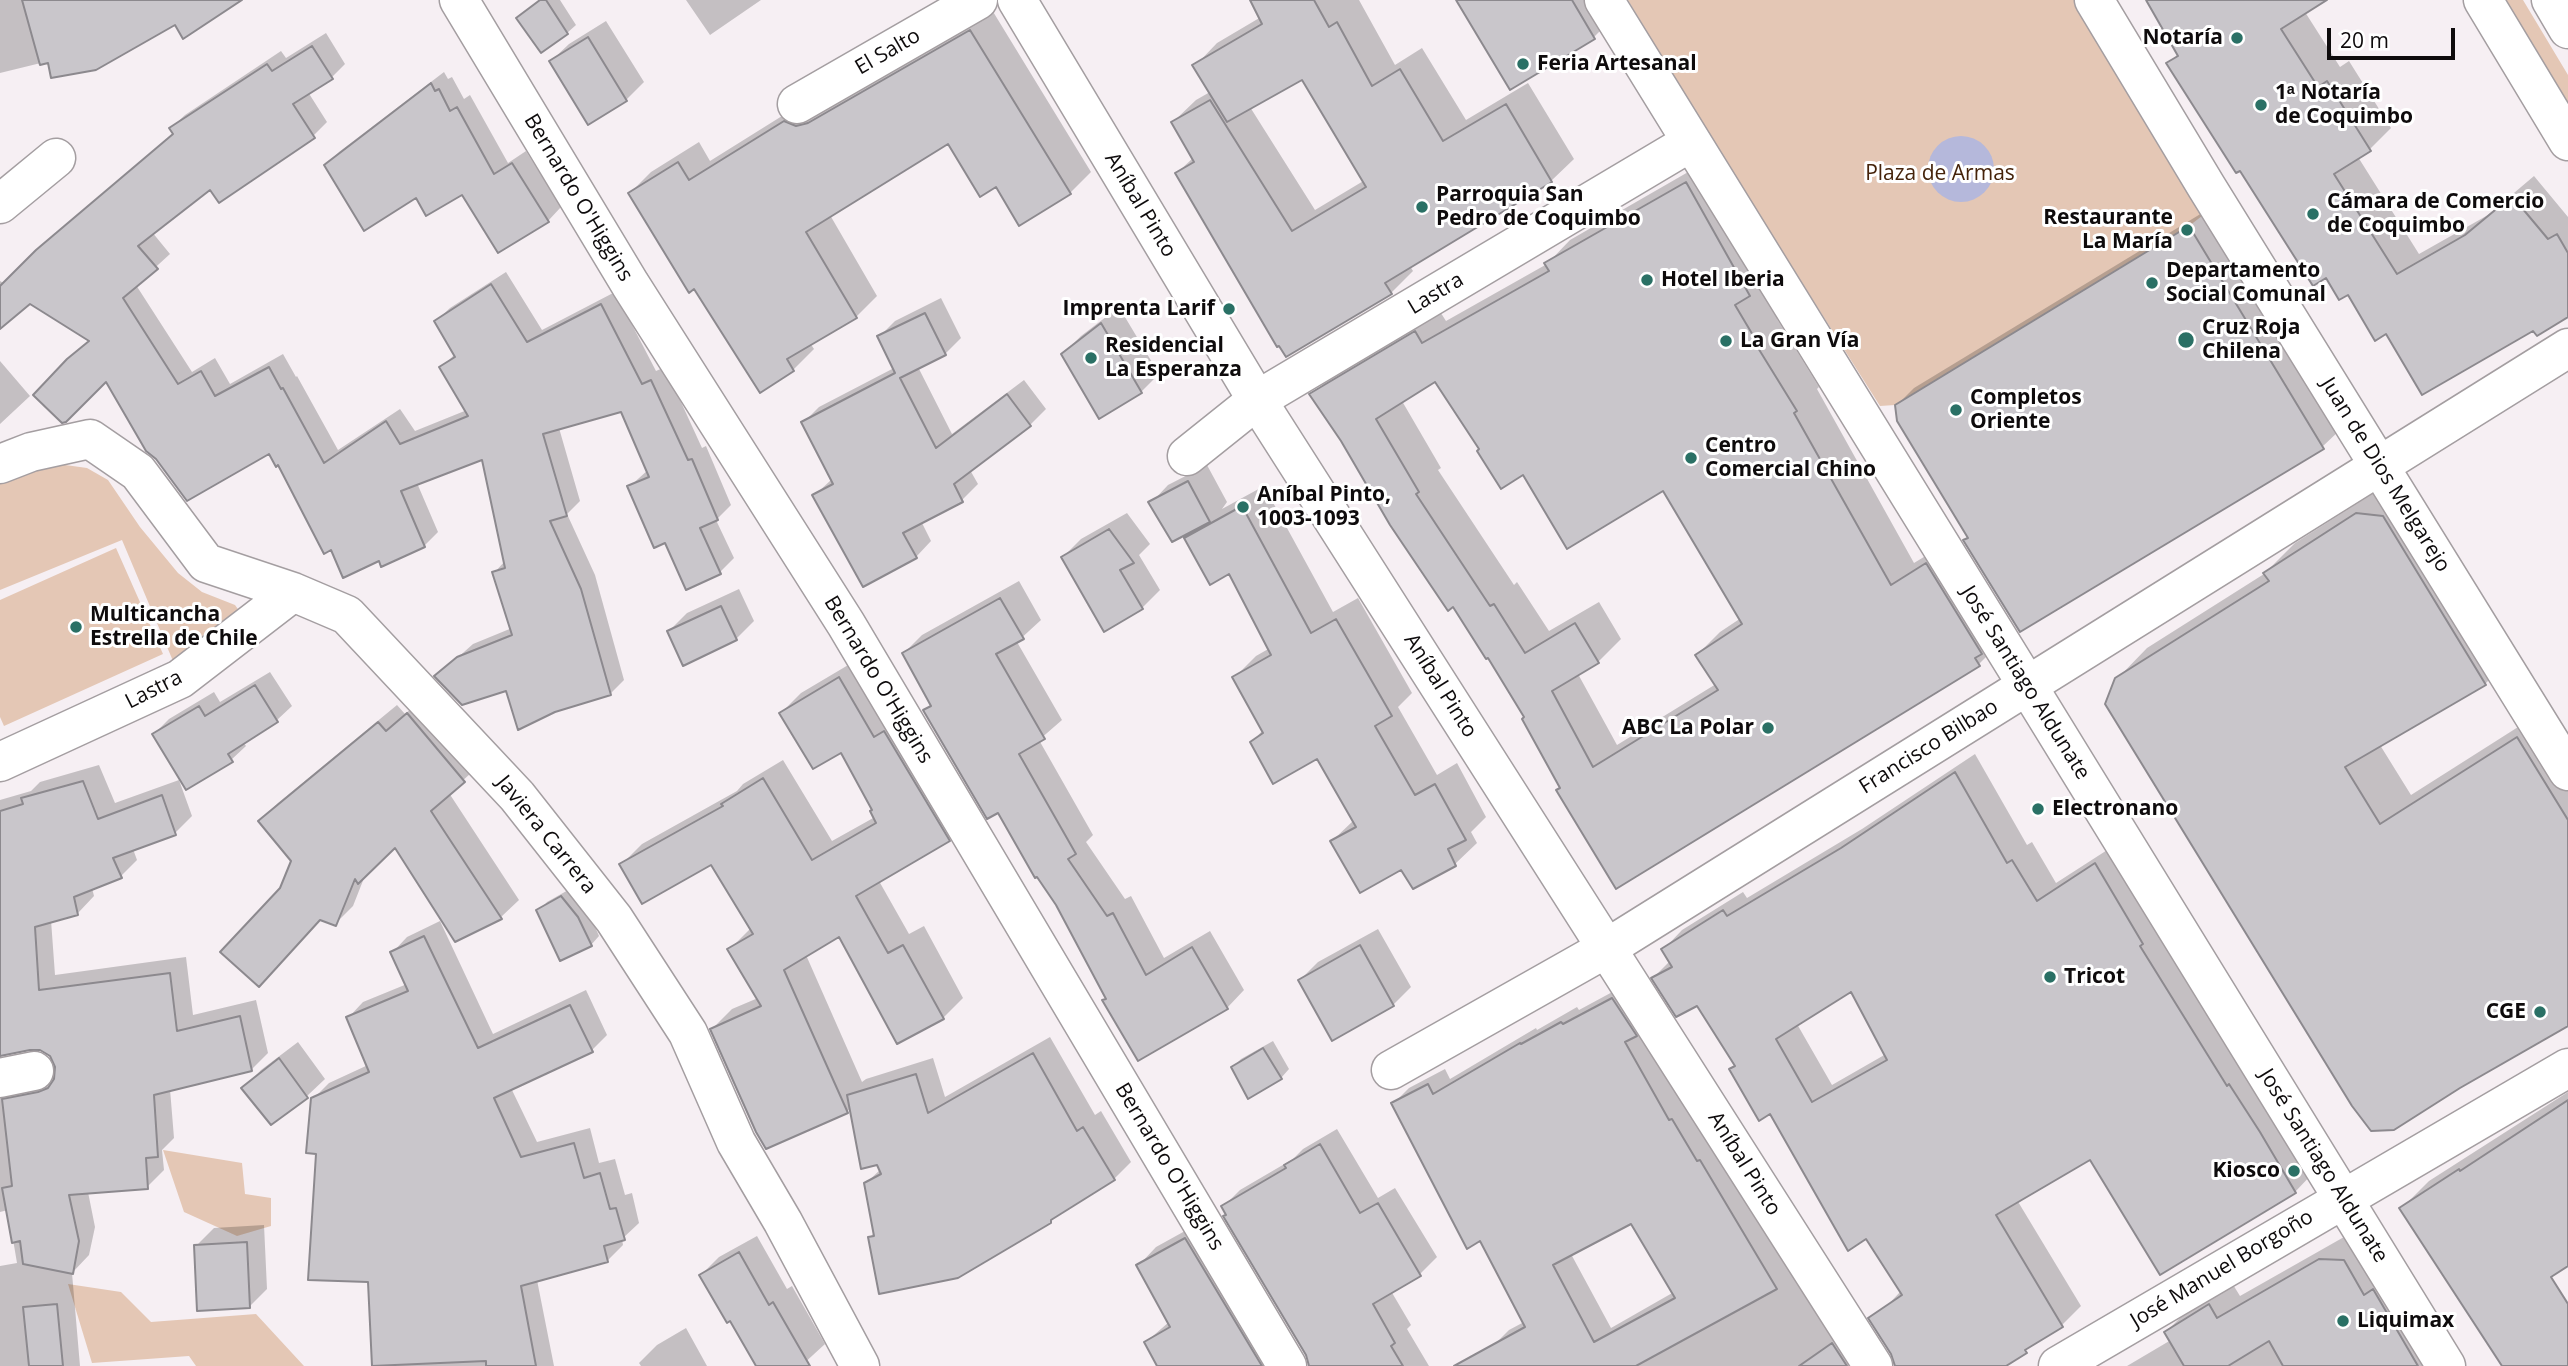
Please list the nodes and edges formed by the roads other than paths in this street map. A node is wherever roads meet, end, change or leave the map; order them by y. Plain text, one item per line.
1 (459, 0) edge
2 (978, 0) edge
3 (1017, 0) edge
4 (1604, 0) edge
5 (2094, 0) edge
6 (2483, 0) edge
7 (2551, 0) edge
8 (2568, 29) edge
9 (797, 104) dead end
10 (2568, 141) edge
11 (1691, 142) junction
12 (56, 158) dead end
13 (0, 204) edge
14 (2568, 348) edge
15 (1257, 400) junction
16 (1187, 456) dead end
17 (0, 464) edge
18 (2380, 465) junction
19 (293, 592) junction
20 (2027, 685) junction
21 (2563, 754) edge
22 (0, 762) edge
23 (1607, 948) junction
24 (2568, 1068) edge
25 (1391, 1070) dead end
26 (2343, 1198) junction
27 (860, 1366) edge
28 (1287, 1366) edge
29 (1873, 1366) edge
30 (2058, 1366) edge
31 (2446, 1366) edge

1 - 28 street, Bernardo O'Higgins
2 - 9 street, El Salto
3 - 15 street, Aníbal Pinto
4 - 11 street, José Santiago Aldunate
5 - 18 street, Juan de Dios Melgarejo
6 - 10 street
7 - 8 street
11 - 15 street, Lastra
11 - 20 street, José Santiago Aldunate
12 - 13 street
14 - 18 street, Francisco Bilbao
15 - 16 street, Lastra
15 - 23 street, Aníbal Pinto
17 - 19 street, Javiera Carrera
18 - 20 street, Francisco Bilbao
18 - 21 street, Juan de Dios Melgarejo
19 - 22 street, Lastra
19 - 27 street, Javiera Carrera
20 - 23 street, Francisco Bilbao
20 - 26 street, José Santiago Aldunate
23 - 25 street, Francisco Bilbao
23 - 29 street, Aníbal Pinto
24 - 26 street, José Manuel Borgoño
26 - 30 street, José Manuel Borgoño
26 - 31 street, José Santiago Aldunate

